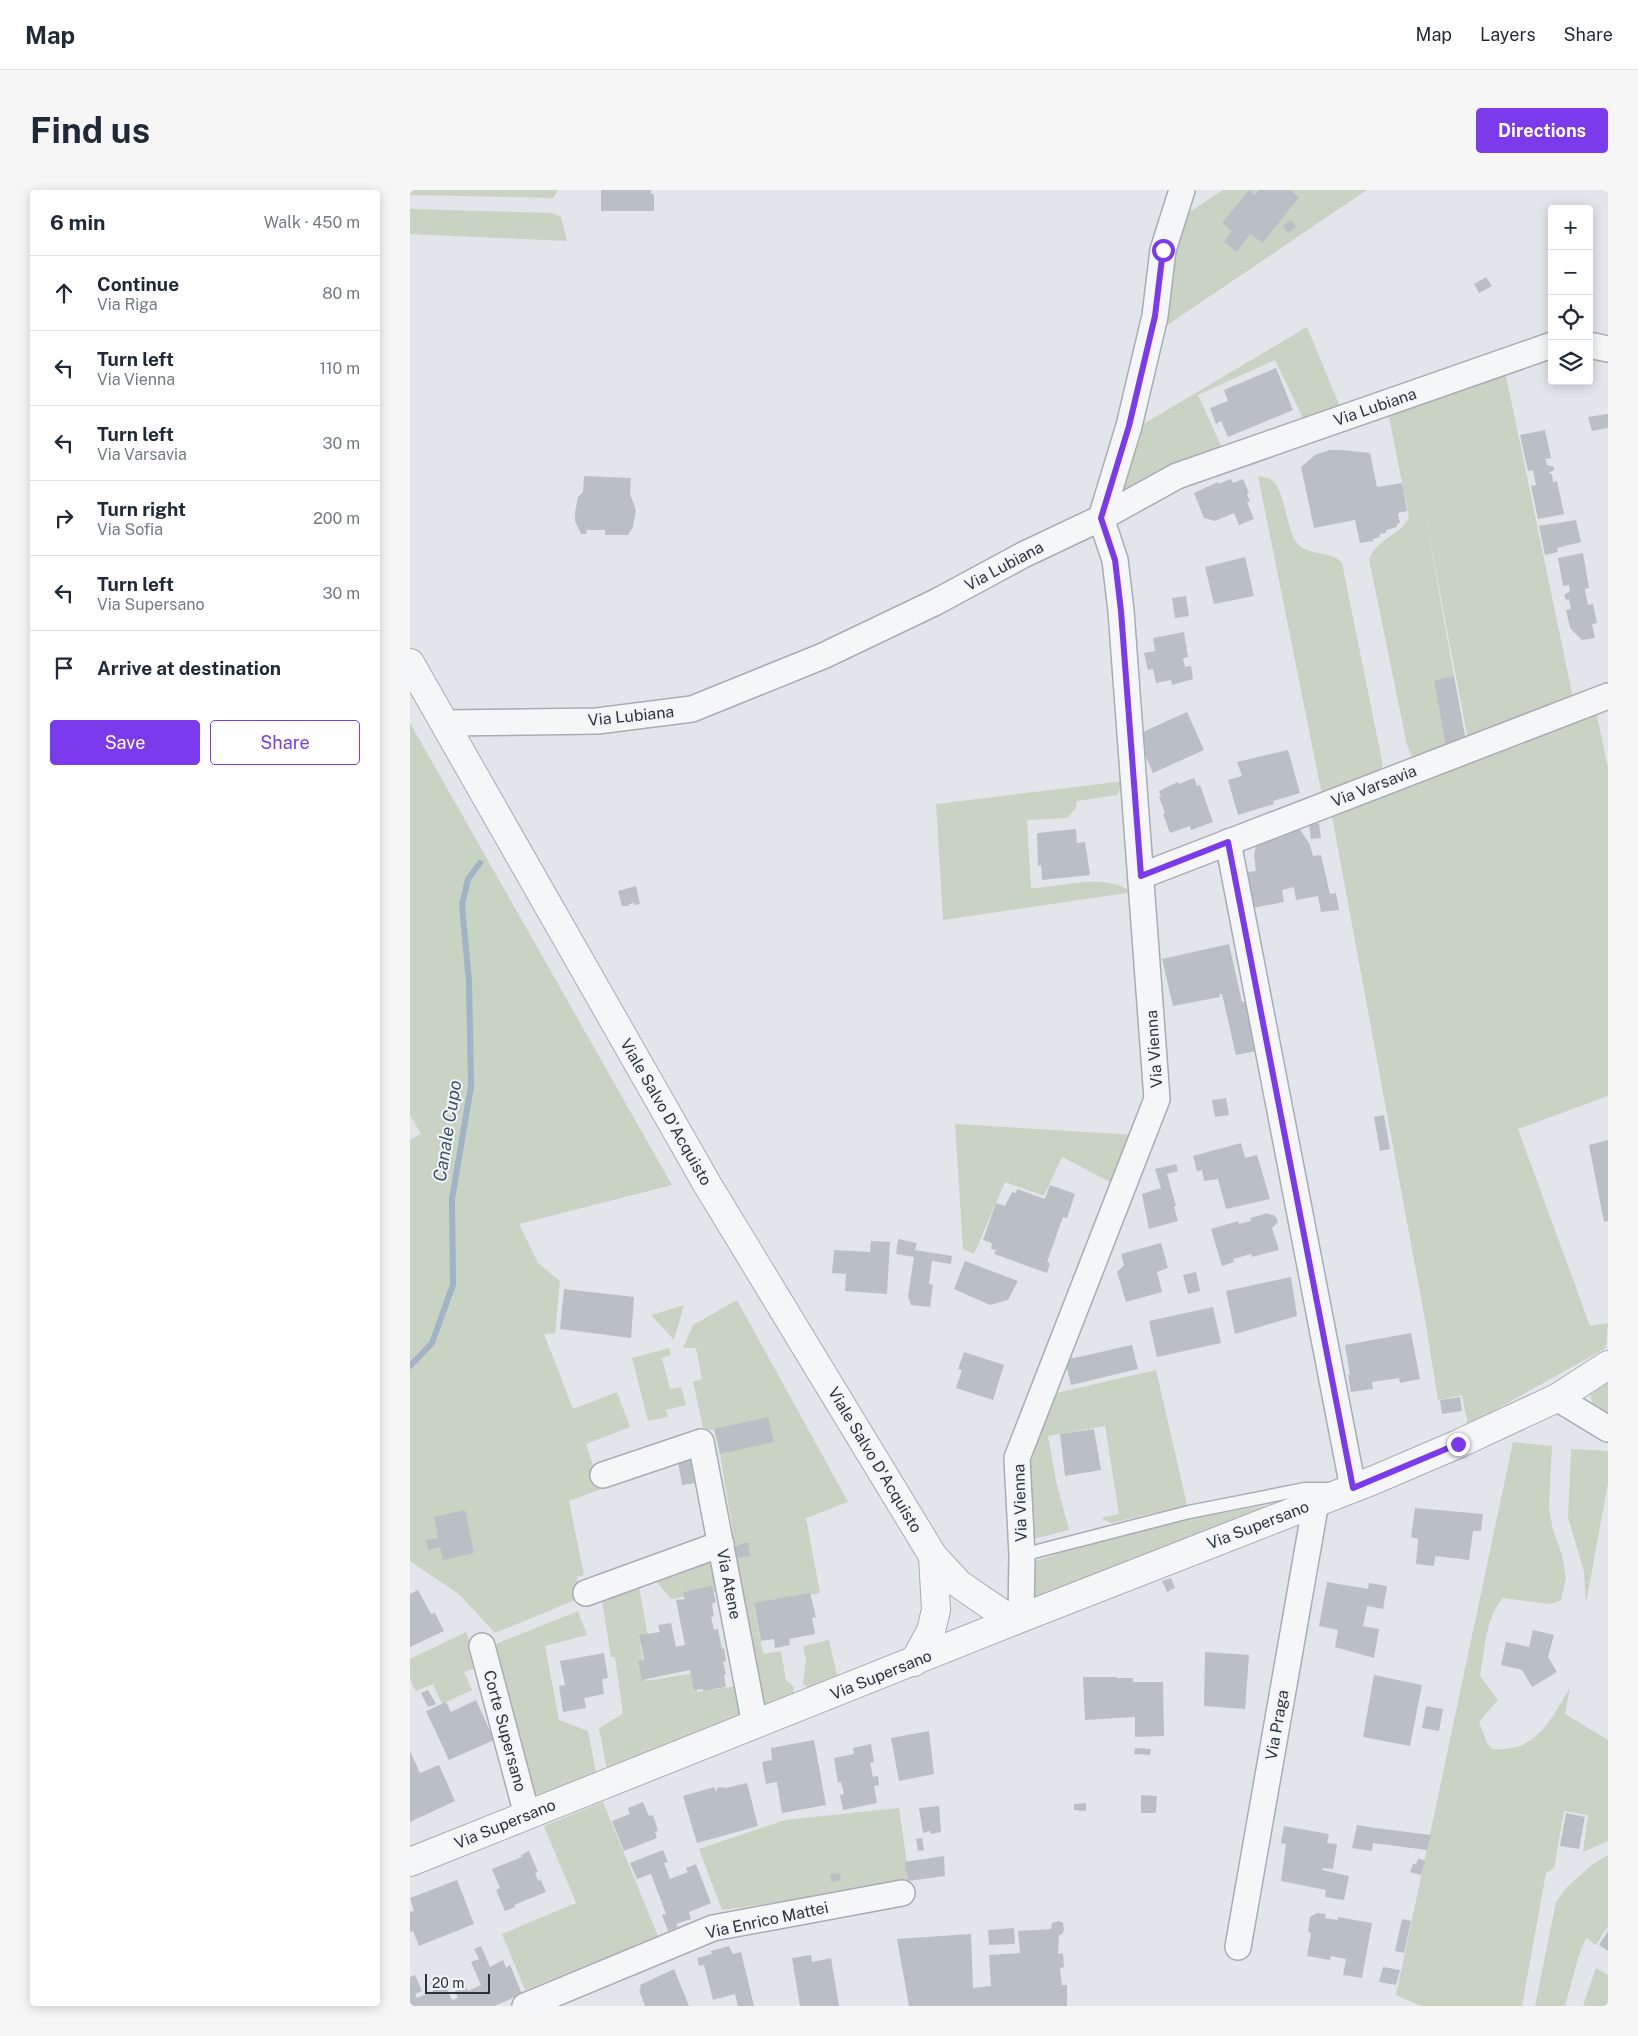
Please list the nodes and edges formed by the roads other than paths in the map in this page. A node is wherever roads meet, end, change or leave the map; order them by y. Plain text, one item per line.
1 (1182, 190) edge
2 (1548, 346) edge
3 (1593, 346) edge
4 (1608, 349) edge
5 (1101, 518) junction
6 (410, 663) edge
7 (1608, 696) edge
8 (445, 723) junction
9 (1228, 842) junction
10 (1141, 876) junction
11 (1608, 1365) edge
12 (1557, 1398) junction
13 (1608, 1429) edge
14 (603, 1475) dead end
15 (1353, 1488) junction
16 (1316, 1502) junction
17 (721, 1544) junction
18 (1022, 1555) junction
19 (933, 1556) junction
20 (586, 1593) dead end
21 (1017, 1619) junction
22 (482, 1646) dead end
23 (914, 1662) junction
24 (756, 1725) junction
25 (527, 1815) junction
26 (410, 1862) edge
27 (902, 1893) dead end
28 (1238, 1947) dead end
29 (525, 2006) edge

1 - 5 street
2 - 5 street, Via Lubiana
3 - 4 street
5 - 8 street, Via Lubiana
5 - 10 street, Via Vienna
6 - 8 street, Viale Salvo D'Acquisto
7 - 9 street, Via Varsavia
8 - 19 street, Viale Salvo D'Acquisto
9 - 10 street, Via Varsavia
9 - 15 street
10 - 18 street, Via Vienna
11 - 12 street, Via Supersano
12 - 13 street
12 - 15 street, Via Supersano
14 - 17 street, Via Atene
15 - 16 street, Via Supersano
15 - 18 lane, Via Supersano
16 - 21 street, Via Supersano
16 - 28 street, Via Praga
17 - 20 street
17 - 24 street, Via Atene
18 - 21 street, Via Vienna
19 - 21 street, Viale Salvo D'Acquisto
19 - 23 street, Viale Salvo D'Acquisto
21 - 23 street, Via Supersano
22 - 25 street, Corte Supersano
23 - 24 street, Via Supersano
24 - 25 street, Via Supersano
25 - 26 street, Via Supersano
27 - 29 street, Via Enrico Mattei

